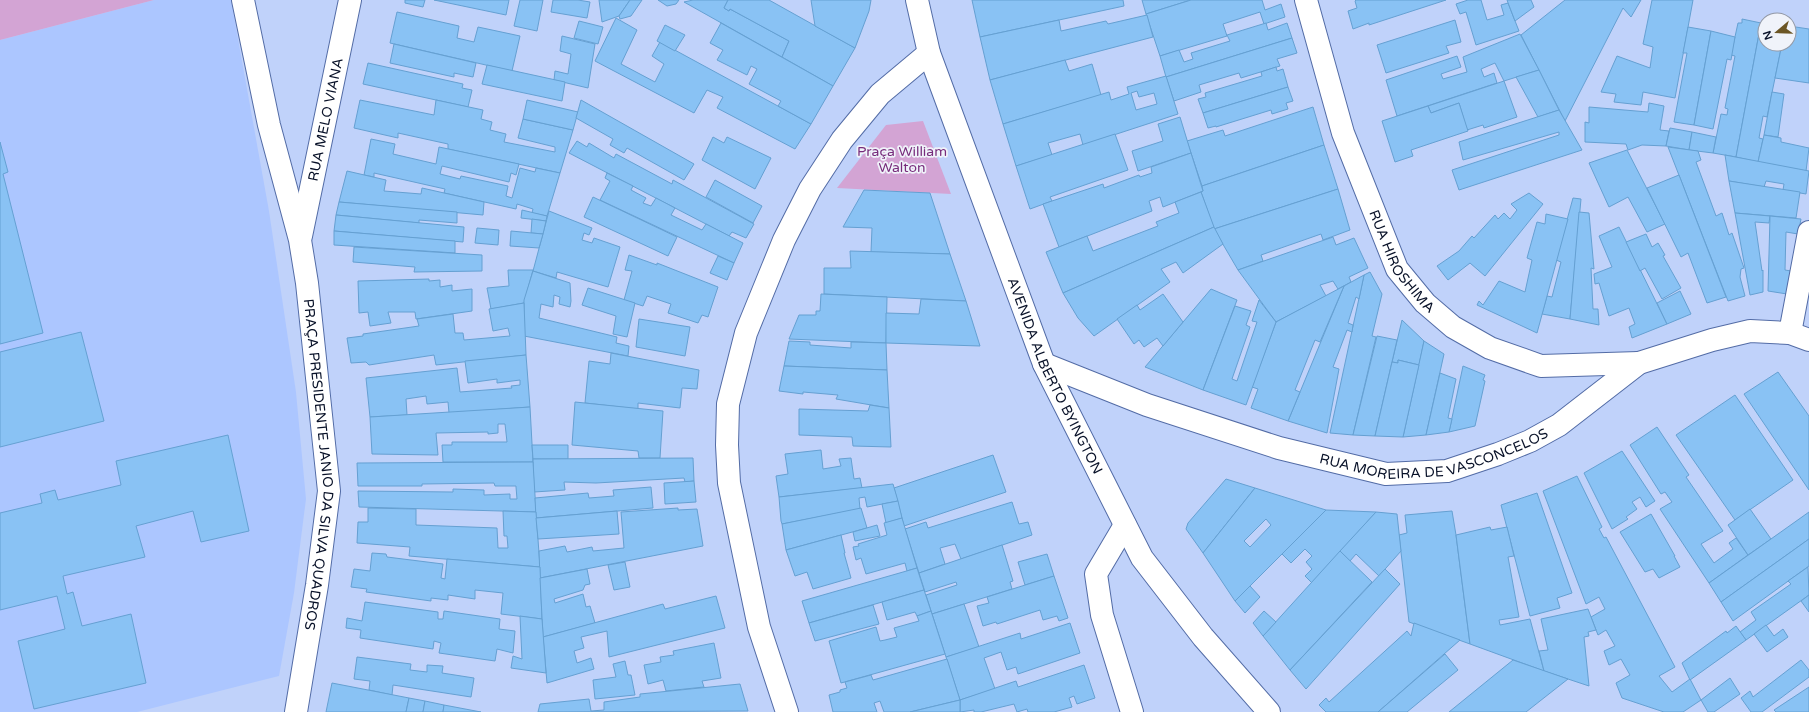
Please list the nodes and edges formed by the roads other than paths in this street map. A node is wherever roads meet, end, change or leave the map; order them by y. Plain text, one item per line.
1 (243, 0) edge
2 (350, 0) edge
3 (918, 0) edge
4 (1306, 0) edge
5 (929, 53) junction
6 (1809, 232) edge
7 (300, 240) junction
8 (1800, 336) edge
9 (1639, 362) junction
10 (1044, 364) junction
11 (1125, 525) junction
12 (296, 712) edge
13 (787, 712) edge
14 (1132, 712) edge
15 (1269, 712) edge

1 - 7 street, PRAÇA PRESIDENTE JANIO DA SILVA QUADROS
2 - 7 street, RUA MELO VIANA
3 - 5 street, AVENIDA ALBERTO BYINGTON
4 - 9 street, RUA HIROSHIMA
5 - 10 street, AVENIDA ALBERTO BYINGTON
5 - 13 street
6 - 8 street
7 - 12 street, PRAÇA PRESIDENTE JANIO DA SILVA QUADROS
8 - 9 street, RUA MOREIRA DE VASCONCELOS
9 - 10 street, RUA MOREIRA DE VASCONCELOS
10 - 11 street, AVENIDA ALBERTO BYINGTON
11 - 14 street
11 - 15 street, AVENIDA ALBERTO BYINGTON

